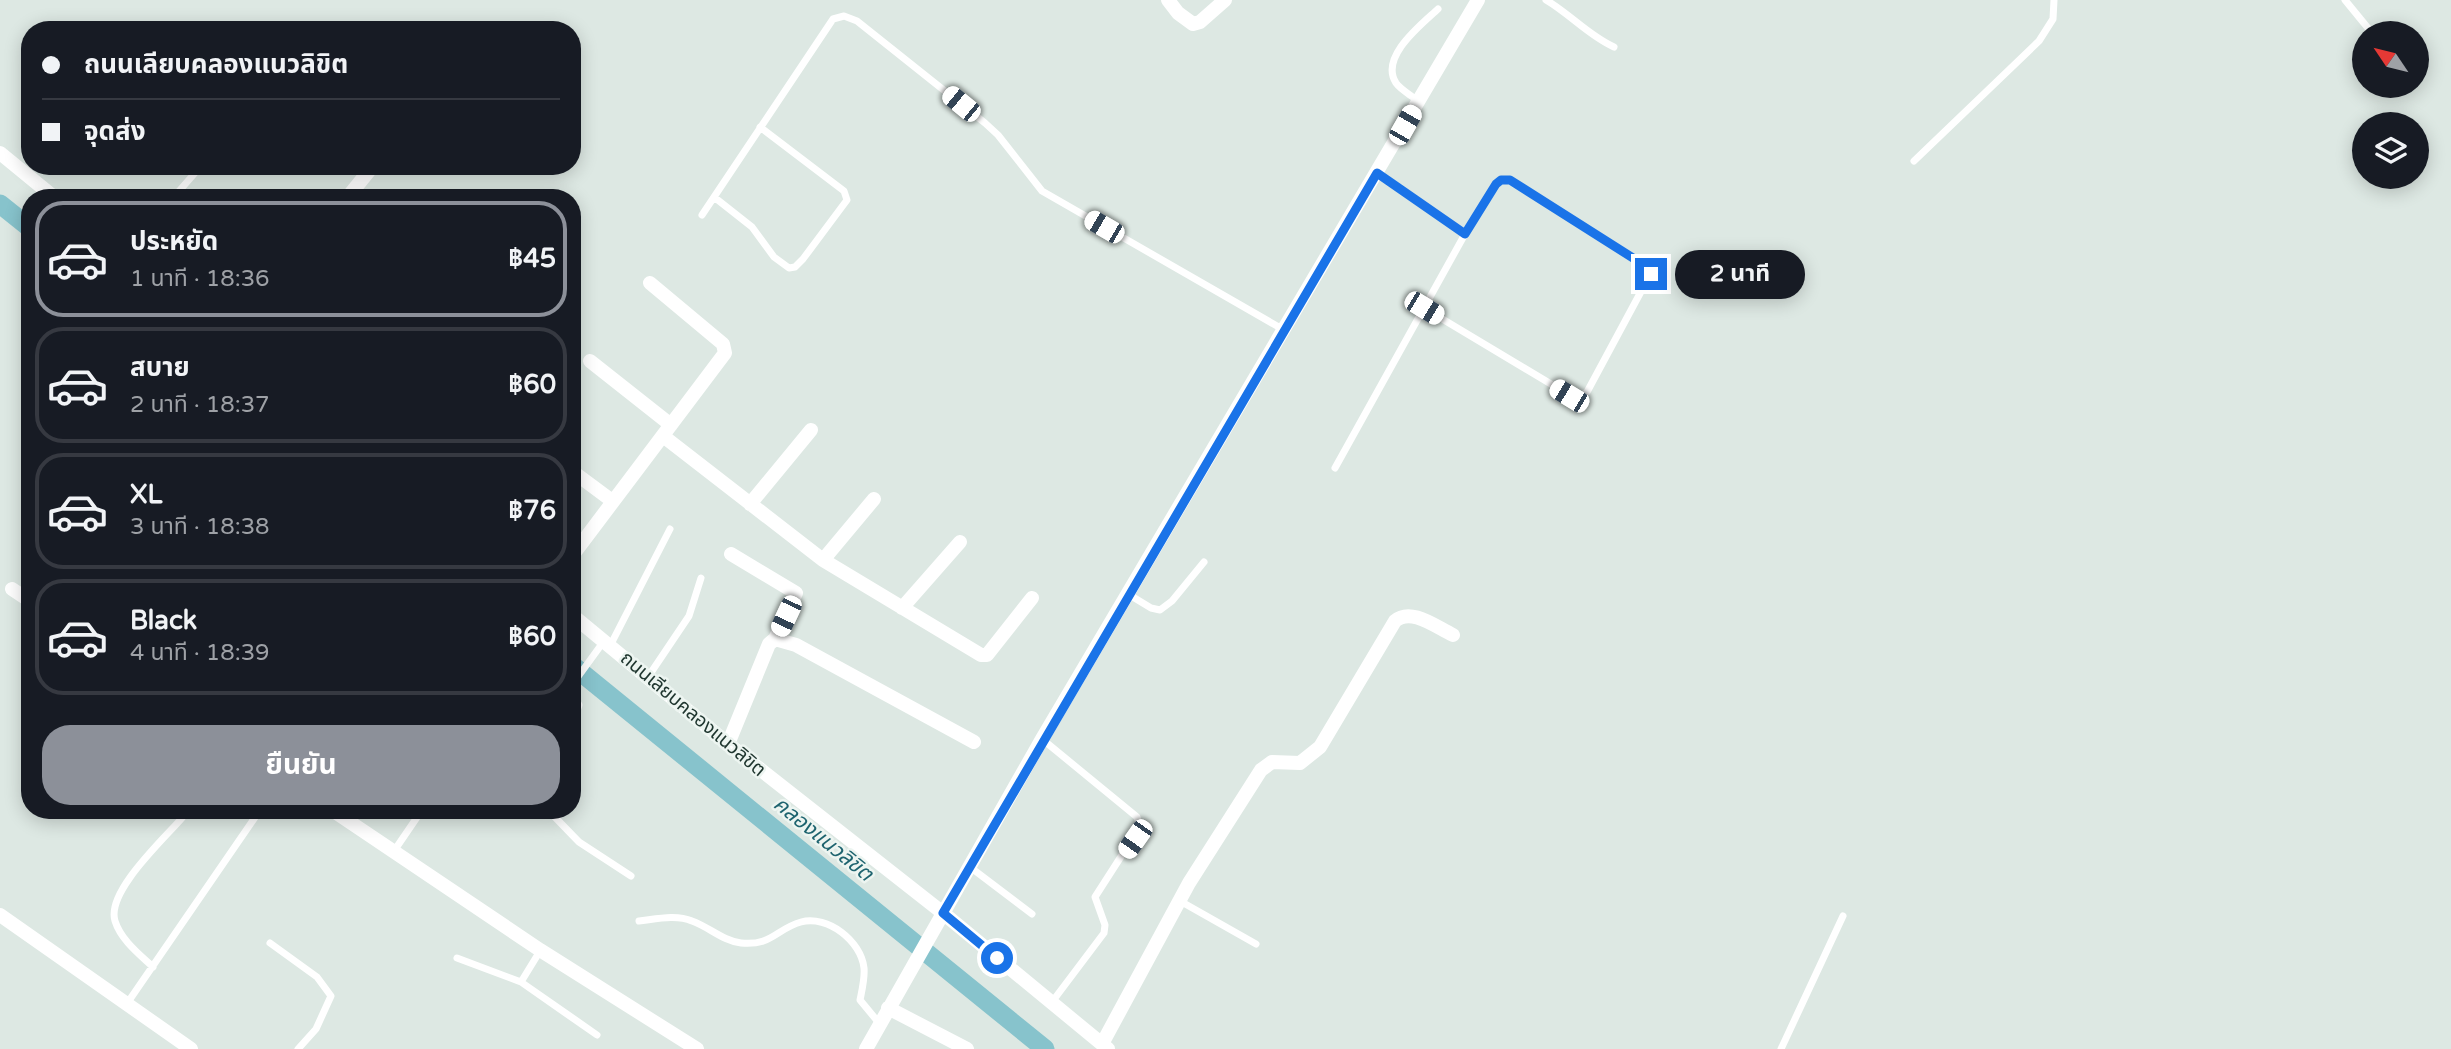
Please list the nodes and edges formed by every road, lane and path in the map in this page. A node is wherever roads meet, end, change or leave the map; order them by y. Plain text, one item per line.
1 (1168, 0) edge
2 (1225, 0) edge
3 (1478, 0) edge
4 (1546, 0) edge
5 (2054, 0) edge
6 (2345, 0) edge
7 (1438, 9) dead end
8 (2362, 21) edge
9 (1614, 47) dead end
10 (1419, 101) junction
11 (760, 127) junction
12 (0, 153) edge
13 (1914, 161) dead end
14 (21, 170) edge
15 (1377, 173) junction
16 (27, 175) edge
17 (193, 175) edge
18 (366, 175) edge
19 (44, 189) edge
20 (181, 189) edge
21 (355, 189) edge
22 (713, 197) junction
23 (702, 215) dead end
24 (1465, 234) junction
25 (650, 283) dead end
26 (1424, 308) junction
27 (1284, 330) junction
28 (590, 360) dead end
29 (667, 430) junction
30 (811, 430) dead end
31 (1335, 468) dead end
32 (581, 478) edge
33 (874, 499) dead end
34 (611, 500) junction
35 (750, 504) junction
36 (670, 529) dead end
37 (960, 542) dead end
38 (581, 543) edge
39 (731, 554) dead end
40 (823, 560) junction
41 (1204, 562) dead end
42 (701, 578) dead end
43 (12, 589) dead end
44 (1128, 594) junction
45 (21, 595) edge
46 (1032, 598) dead end
47 (902, 608) junction
48 (581, 622) edge
49 (1453, 635) dead end
50 (775, 639) junction
51 (607, 644) junction
52 (581, 671) edge
53 (648, 677) junction
54 (1042, 739) junction
55 (974, 742) dead end
56 (728, 744) junction
57 (181, 819) edge
58 (254, 819) edge
59 (346, 819) edge
60 (416, 819) edge
61 (557, 819) edge
62 (394, 851) junction
63 (970, 867) junction
64 (631, 876) dead end
65 (1179, 901) junction
66 (943, 913) junction
67 (1032, 914) dead end
68 (0, 915) edge
69 (1843, 916) dead end
70 (639, 921) dead end
71 (270, 943) dead end
72 (1256, 944) dead end
73 (540, 950) junction
74 (457, 958) dead end
75 (153, 967) junction
76 (522, 982) junction
77 (1052, 1002) junction
78 (126, 1005) junction
79 (888, 1008) junction
80 (880, 1023) junction
81 (597, 1035) dead end
82 (1105, 1046) edge
83 (191, 1049) edge
84 (299, 1049) edge
85 (696, 1049) edge
86 (866, 1049) edge
87 (967, 1049) edge
88 (1781, 1049) edge

1 - 2 street
3 - 10 street
4 - 9 lane
5 - 13 lane
6 - 8 lane
7 - 10 lane
10 - 15 street
11 - 22 lane
11 - 22 lane
11 - 27 lane
12 - 14 street
15 - 24 lane
15 - 27 street
16 - 19 street
17 - 20 lane
18 - 21 street
22 - 23 lane
24 - 26 lane
24 - 26 lane
25 - 29 street
26 - 31 lane
27 - 44 street
28 - 29 street
29 - 34 street
29 - 35 street
30 - 35 street
32 - 34 street
33 - 40 street
34 - 38 street
35 - 40 street
36 - 51 lane
37 - 47 street
39 - 50 street
40 - 47 street
41 - 44 lane
42 - 53 lane
43 - 45 street
44 - 54 street
46 - 47 street
48 - 51 street, ถนนเลียบคลองแนวลิขิต
49 - 65 street
50 - 55 street
50 - 56 street
51 - 52 lane
51 - 53 street, ถนนเลียบคลองแนวลิขิต
53 - 56 street, ถนนเลียบคลองแนวลิขิต
54 - 63 street
54 - 77 lane
56 - 66 street, ถนนเลียบคลองแนวลิขิต
57 - 75 lane
58 - 75 lane
59 - 62 street
60 - 62 lane
61 - 64 lane
62 - 73 street
63 - 66 street
63 - 67 lane
65 - 72 lane
65 - 82 street
66 - 77 street, ถนนเลียบคลองแนวลิขิต
66 - 79 street
68 - 78 street
69 - 88 lane
70 - 80 lane
71 - 84 lane
73 - 76 lane
73 - 85 street
74 - 76 lane
75 - 78 lane
76 - 81 lane
77 - 82 street, ถนนเลียบคลองแนวลิขิต
78 - 83 street
79 - 80 street
79 - 87 street
80 - 86 street

